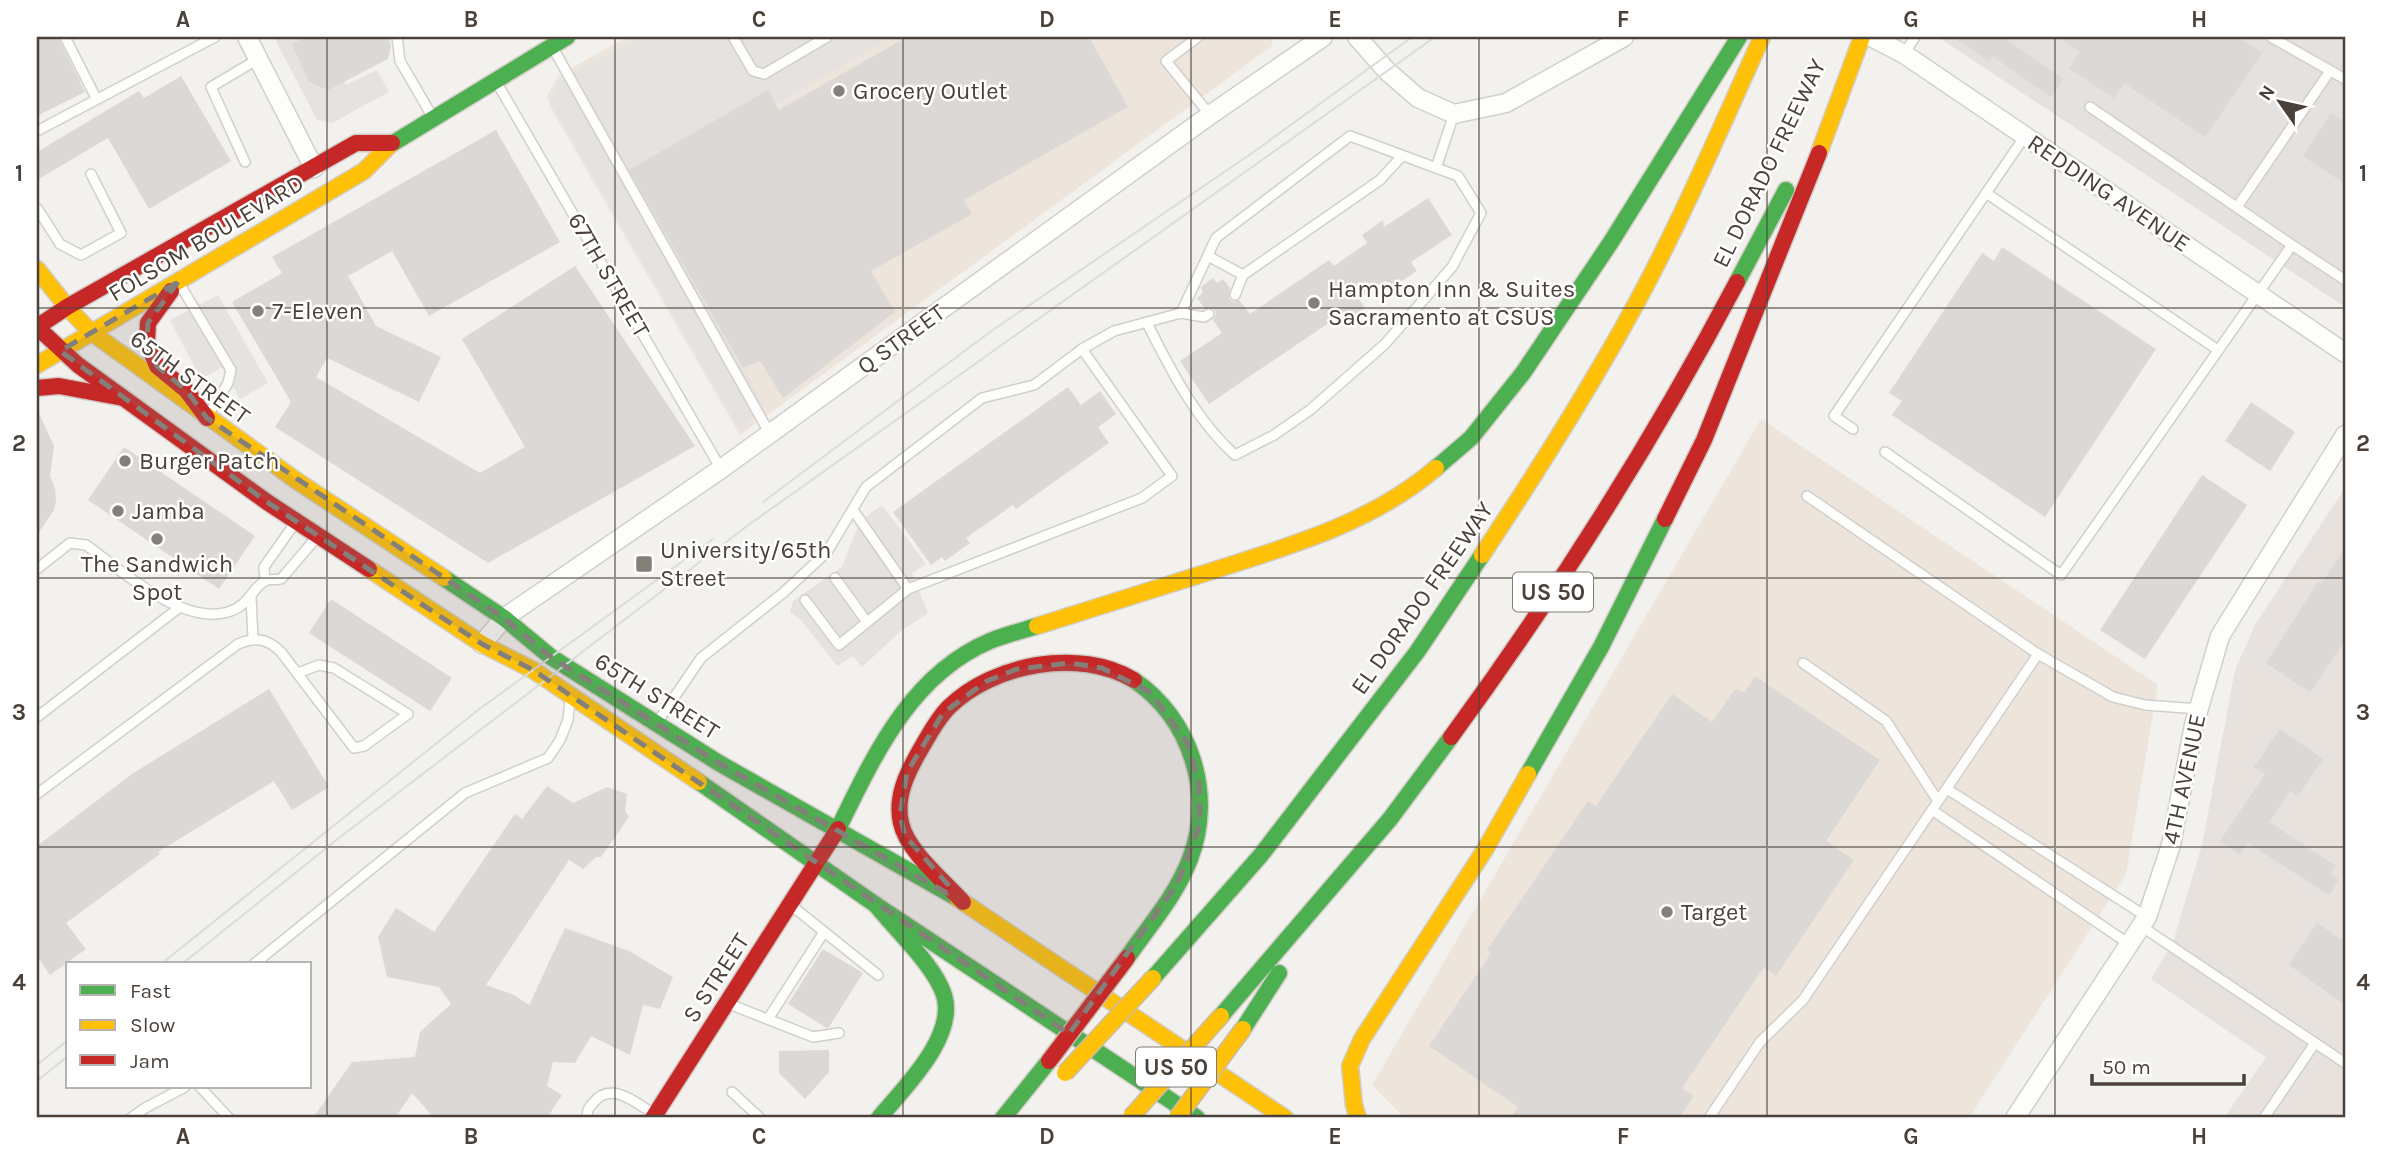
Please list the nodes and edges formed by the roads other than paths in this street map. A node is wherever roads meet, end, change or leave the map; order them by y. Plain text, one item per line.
1 (65, 37) edge
2 (215, 37) edge
3 (247, 37) edge
4 (397, 37) edge
5 (567, 37) edge
6 (733, 37) edge
7 (827, 37) edge
8 (1198, 37) edge
9 (1323, 37) edge
10 (1357, 37) edge
11 (1624, 37) edge
12 (1739, 37) edge
13 (1762, 37) edge
14 (1854, 37) edge
15 (1862, 37) edge
16 (1871, 37) edge
17 (1915, 37) edge
18 (2271, 37) edge
19 (552, 46) junction
20 (1904, 54) junction
21 (258, 59) junction
22 (2330, 71) junction
23 (2345, 79) edge
24 (496, 82) junction
25 (96, 98) junction
26 (2090, 107) dead end
27 (1454, 114) junction
28 (1210, 115) junction
29 (433, 118) junction
30 (1823, 126) junction
31 (37, 131) edge
32 (2025, 136) junction
33 (392, 143) junction
34 (1402, 156) junction
35 (245, 162) dead end
36 (314, 168) junction
37 (1436, 168) junction
38 (91, 174) dead end
39 (1986, 193) junction
40 (2237, 207) junction
41 (37, 208) edge
42 (2292, 245) junction
43 (1208, 256) junction
44 (37, 269) edge
45 (1243, 275) junction
46 (2345, 281) edge
47 (178, 282) junction
48 (2257, 294) junction
49 (1235, 295) dead end
50 (67, 307) junction
51 (1181, 313) junction
52 (1209, 314) dead end
53 (1147, 323) junction
54 (37, 327) edge
55 (91, 332) junction
56 (1082, 349) junction
57 (2218, 350) junction
58 (60, 351) junction
59 (2345, 353) edge
60 (37, 365) edge
61 (37, 388) edge
62 (123, 398) junction
63 (207, 418) junction
64 (1853, 429) dead end
65 (770, 434) junction
66 (2345, 435) edge
67 (1885, 452) dead end
68 (721, 469) junction
69 (1807, 495) dead end
70 (852, 510) junction
71 (297, 520) junction
72 (318, 535) junction
73 (37, 569) edge
74 (835, 578) dead end
75 (265, 581) junction
76 (908, 589) junction
77 (251, 598) junction
78 (805, 600) dead end
79 (180, 607) junction
80 (504, 618) junction
81 (867, 622) junction
82 (253, 638) junction
83 (482, 644) junction
84 (2038, 654) junction
85 (1803, 663) dead end
86 (298, 673) junction
87 (571, 697) junction
88 (2199, 709) junction
89 (37, 716) edge
90 (657, 723) junction
91 (1947, 789) junction
92 (37, 793) edge
93 (1938, 801) junction
94 (1932, 810) junction
95 (838, 829) junction
96 (818, 863) junction
97 (1333, 888) junction
98 (963, 902) junction
99 (790, 905) junction
100 (876, 905) junction
101 (2144, 921) junction
102 (824, 932) junction
103 (2129, 944) junction
104 (256, 962) edge
105 (878, 975) dead end
106 (726, 1003) junction
107 (768, 1019) junction
108 (839, 1033) dead end
109 (2315, 1043) junction
110 (2345, 1063) edge
111 (1060, 1078) dead end
112 (183, 1088) edge
113 (201, 1088) edge
114 (732, 1092) dead end
115 (1038, 1100) dead end
116 (654, 1117) edge
117 (759, 1117) edge
118 (131, 1118) edge
119 (229, 1118) edge
120 (587, 1118) edge
121 (879, 1118) edge
122 (1003, 1118) edge
123 (1020, 1118) edge
124 (1130, 1118) edge
125 (1177, 1118) edge
126 (1197, 1118) edge
127 (1285, 1118) edge
128 (1358, 1118) edge
129 (1709, 1118) edge
130 (2015, 1118) edge
131 (2264, 1118) edge

1 - 25 lane
2 - 25 lane
3 - 21 street
4 - 29 lane
5 - 19 main road, FOLSOM BOULEVARD
6 - 7 lane
8 - 28 lane
9 - 28 street, Q STREET
10 - 27 street
11 - 27 street
12 - 95 main road, S STREET
13 - 111 main road, EL DORADO FREEWAY / US 50, bridge
14 - 30 main road, EL DORADO FREEWAY / US 50
15 - 30 main road
16 - 20 street, REDDING AVENUE
17 - 20 lane
18 - 22 lane
19 - 24 main road, FOLSOM BOULEVARD
19 - 65 lane
20 - 32 street, REDDING AVENUE
21 - 35 lane
21 - 36 street
22 - 23 lane
22 - 40 lane
24 - 29 main road, FOLSOM BOULEVARD
24 - 68 lane, 67TH STREET
25 - 31 lane
26 - 40 lane
27 - 37 lane
28 - 65 street, Q STREET
29 - 33 main road, FOLSOM BOULEVARD
30 - 97 main road, EL DORADO FREEWAY / US 50
30 - 128 main road
32 - 39 lane
32 - 48 street, REDDING AVENUE
33 - 36 main road, FOLSOM BOULEVARD
33 - 47 main road, FOLSOM BOULEVARD
34 - 37 lane
34 - 43 lane
34 - 45 lane
36 - 50 main road, FOLSOM BOULEVARD
37 - 53 lane
38 - 41 lane
39 - 57 lane
39 - 64 lane
40 - 42 lane
42 - 46 lane
42 - 48 lane
43 - 45 lane
43 - 51 lane
44 - 50 main road, 65TH STREET
45 - 49 lane
47 - 55 main road, FOLSOM BOULEVARD
47 - 63 lane
47 - 63 main road
48 - 57 lane
48 - 59 street, REDDING AVENUE
50 - 54 main road, FOLSOM BOULEVARD
50 - 55 main road, 65TH STREET
51 - 52 lane
51 - 53 lane
53 - 56 lane
54 - 58 main road, 65TH STREET
55 - 58 main road, FOLSOM BOULEVARD
55 - 63 main road, 65TH STREET
56 - 70 lane
56 - 76 lane
57 - 67 lane
58 - 60 main road, FOLSOM BOULEVARD
58 - 62 main road, 65TH STREET
61 - 62 main road
62 - 71 main road, 65TH STREET
63 - 80 main road, 65TH STREET
65 - 68 street, Q STREET
66 - 88 street, 4TH AVENUE
68 - 80 street, Q STREET
69 - 84 lane
70 - 76 lane
70 - 90 lane
71 - 72 main road, 65TH STREET
71 - 75 lane
72 - 75 lane
72 - 83 main road, 65TH STREET
73 - 79 lane
74 - 81 lane
75 - 77 lane
76 - 81 lane
77 - 79 lane
77 - 82 lane
78 - 81 lane
79 - 89 lane
80 - 83 street, Q STREET
80 - 90 main road, 65TH STREET
82 - 86 lane
82 - 92 lane
83 - 87 main road, 65TH STREET
84 - 88 lane
84 - 91 lane
85 - 93 lane
86 - 86 lane
87 - 96 main road, 65TH STREET
87 - 104 lane
88 - 101 street, 4TH AVENUE
90 - 95 main road, 65TH STREET
91 - 93 lane
91 - 101 lane
93 - 94 lane
94 - 103 lane
94 - 129 lane
95 - 96 main road, S STREET
95 - 98 main road, 65TH STREET
96 - 99 main road, S STREET
96 - 100 main road, 65TH STREET
97 - 124 main road, EL DORADO FREEWAY / US 50, bridge
97 - 125 main road, bridge
98 - 122 main road, bridge
98 - 127 main road, 65TH STREET
99 - 102 lane
99 - 106 main road, S STREET
100 - 121 main road
100 - 126 main road, 65TH STREET
101 - 103 street, 4TH AVENUE
101 - 109 lane
102 - 105 lane
102 - 107 lane
103 - 130 street, 4TH AVENUE
106 - 107 lane
106 - 116 main road, S STREET
107 - 108 lane
109 - 110 lane
109 - 131 lane
112 - 118 lane
113 - 119 lane
114 - 117 lane
115 - 123 main road
116 - 120 lane

